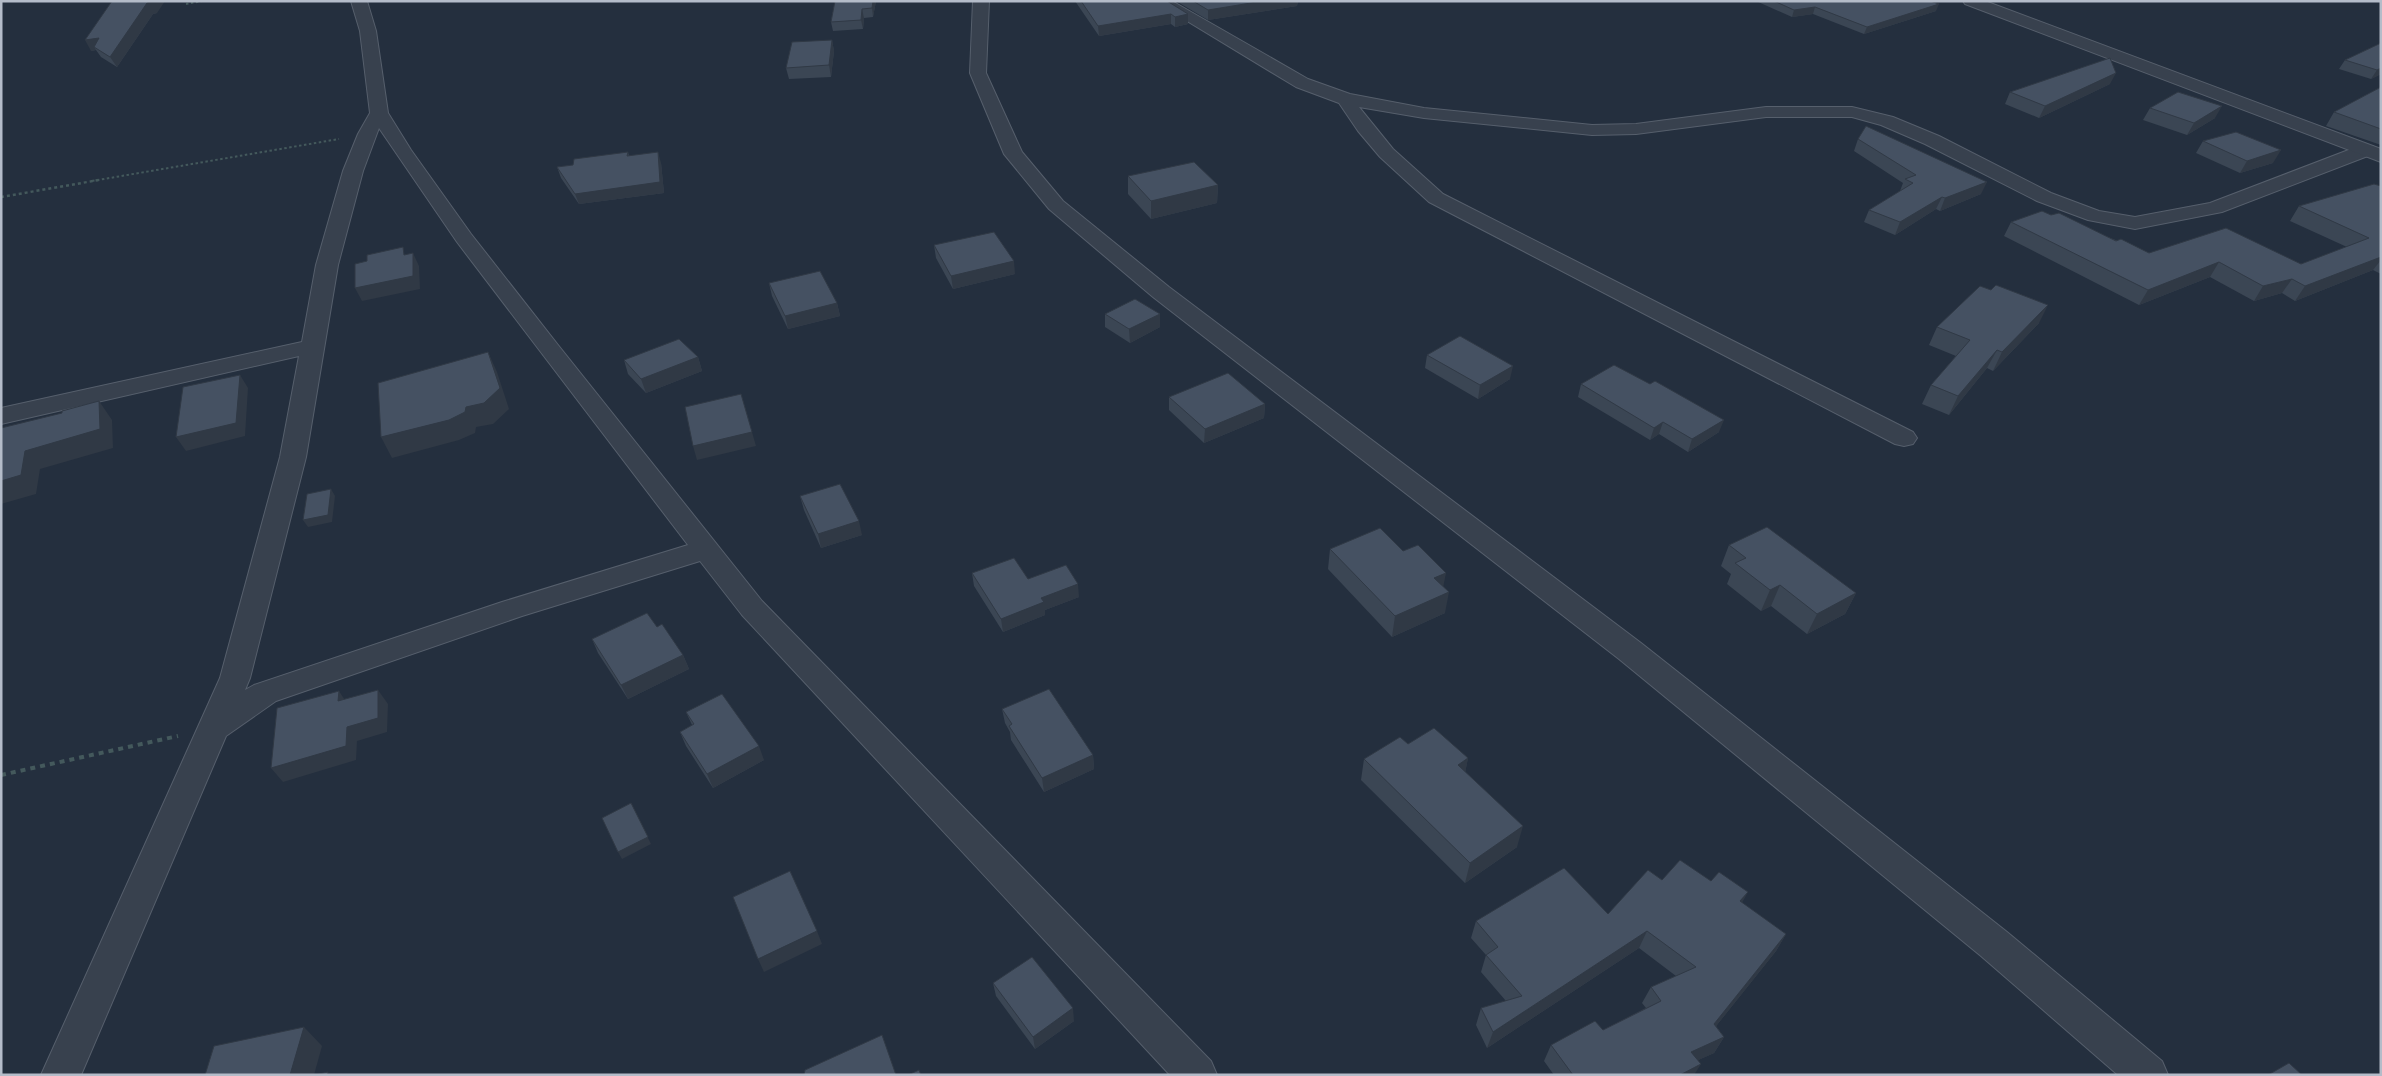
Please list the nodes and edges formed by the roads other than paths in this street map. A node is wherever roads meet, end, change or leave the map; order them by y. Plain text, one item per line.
1 (359, 1) edge
2 (981, 1) edge
3 (1160, 1) edge
4 (1971, 1) edge
5 (1346, 99) junction
6 (373, 123) junction
7 (2374, 153) edge
8 (313, 346) junction
9 (1, 416) edge
10 (1904, 438) dead end
11 (706, 549) junction
12 (213, 728) junction
13 (61, 1075) edge
14 (1197, 1075) edge
15 (2148, 1075) edge

1 - 6 street
2 - 15 street
3 - 5 street
4 - 7 street
5 - 7 street
5 - 10 street
6 - 8 street
6 - 11 street
8 - 9 street
8 - 12 street
11 - 12 street
11 - 14 street
12 - 13 street

